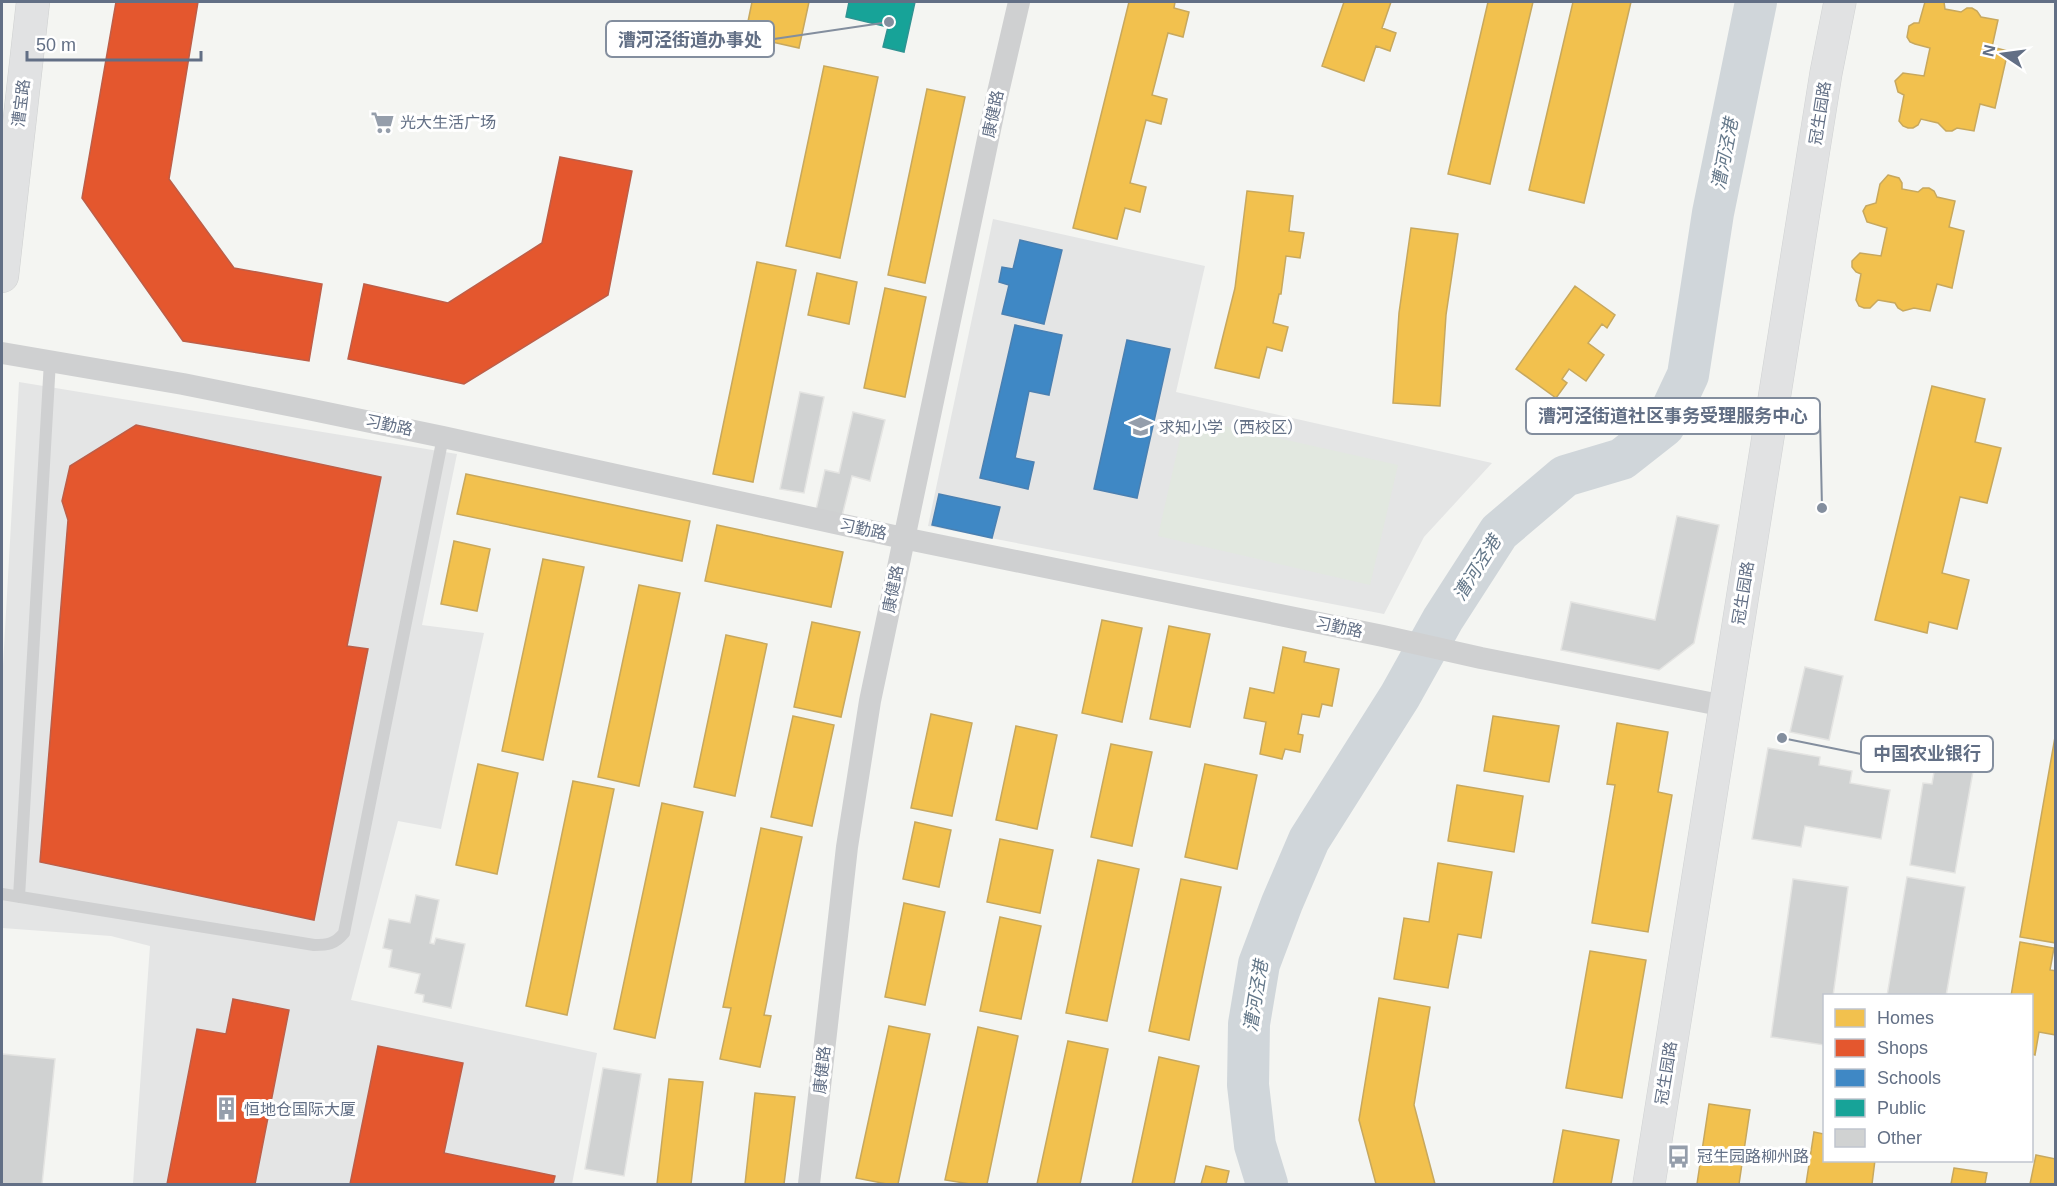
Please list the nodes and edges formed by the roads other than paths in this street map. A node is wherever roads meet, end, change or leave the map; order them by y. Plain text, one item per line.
1 (33, 2) edge
2 (1019, 2) edge
3 (1840, 2) edge
4 (2, 276) edge
5 (2, 353) edge
6 (50, 361) junction
7 (443, 437) junction
8 (903, 538) junction
9 (1725, 706) junction
10 (2, 894) edge
11 (19, 897) junction
12 (809, 1185) edge
13 (1648, 1185) edge

1 - 4 main road, 漕宝路
2 - 8 street, 康健路
3 - 9 street, 冠生园路
5 - 6 street, 习勤路
6 - 7 street, 习勤路
6 - 11 lane
7 - 8 street, 习勤路
7 - 11 lane
8 - 9 street, 习勤路
8 - 12 street, 康健路
9 - 13 street, 冠生园路
10 - 11 lane

